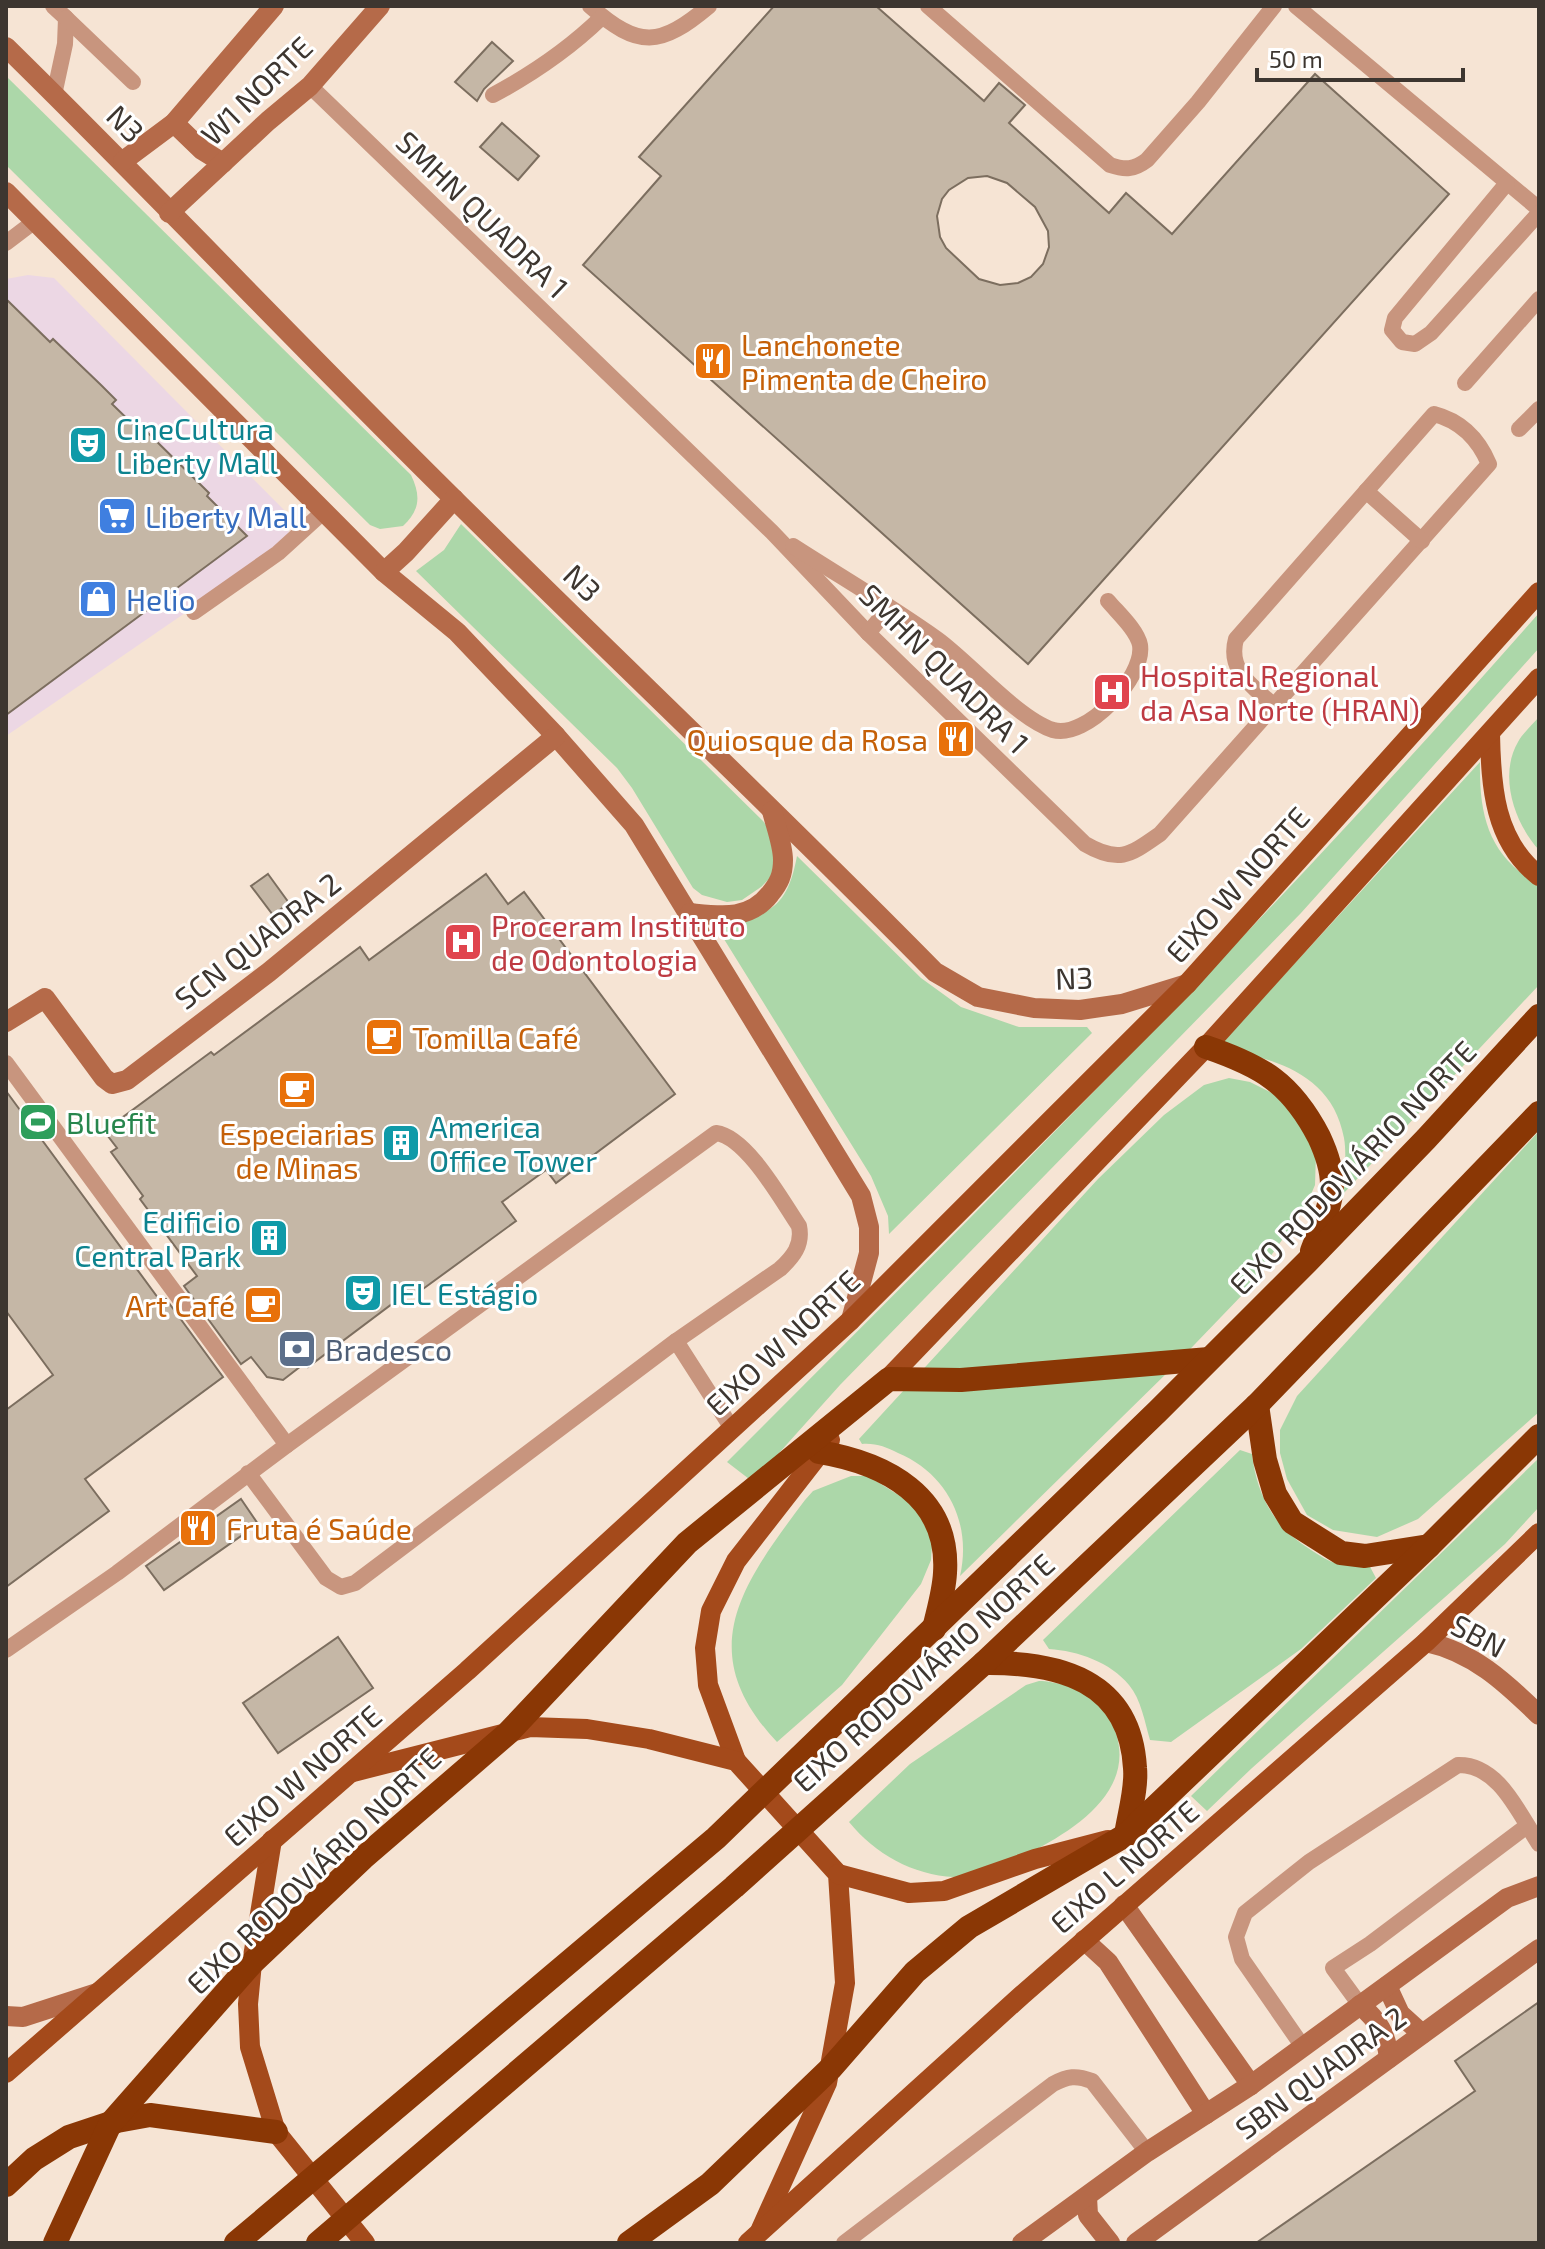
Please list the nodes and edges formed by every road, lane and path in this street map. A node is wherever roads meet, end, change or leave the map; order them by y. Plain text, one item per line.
1 (53, 6) edge
2 (274, 6) edge
3 (380, 6) edge
4 (709, 6) edge
5 (928, 6) edge
6 (1274, 6) edge
7 (1296, 6) edge
8 (596, 11) edge
9 (66, 18) junction
10 (6, 47) edge
11 (133, 82) dead end
12 (310, 86) junction
13 (54, 95) junction
14 (493, 95) dead end
15 (174, 123) junction
16 (123, 161) junction
17 (223, 163) junction
18 (1507, 183) junction
19 (6, 192) edge
20 (1539, 211) edge
21 (169, 213) junction
22 (35, 221) junction
23 (6, 243) edge
24 (1539, 299) edge
25 (1465, 383) dead end
26 (1539, 409) edge
27 (1519, 429) dead end
28 (1366, 491) junction
29 (454, 499) junction
30 (323, 512) junction
31 (772, 532) junction
32 (1422, 541) junction
33 (384, 572) junction
34 (1539, 592) edge
35 (1108, 601) dead end
36 (889, 608) junction
37 (194, 612) dead end
38 (868, 633) junction
39 (1539, 678) edge
40 (1274, 706) junction
41 (1490, 734) junction
42 (556, 736) junction
43 (772, 810) junction
44 (1539, 876) edge
45 (690, 913) junction
46 (1187, 984) junction
47 (1539, 1016) edge
48 (6, 1022) edge
49 (1206, 1047) junction
50 (6, 1063) edge
51 (1539, 1113) edge
52 (1307, 1262) junction
53 (851, 1320) junction
54 (676, 1341) junction
55 (1209, 1359) junction
56 (889, 1379) junction
57 (1257, 1405) junction
58 (733, 1430) junction
59 (1539, 1436) edge
60 (287, 1445) junction
61 (819, 1452) junction
62 (248, 1473) junction
63 (1538, 1536) edge
64 (1429, 1546) junction
65 (934, 1629) junction
66 (1426, 1642) junction
67 (6, 1650) edge
68 (984, 1663) junction
69 (1539, 1715) edge
70 (508, 1733) junction
71 (738, 1763) junction
72 (349, 1773) junction
73 (1527, 1826) junction
74 (1126, 1835) junction
75 (272, 1840) junction
76 (1539, 1844) edge
77 (832, 1867) junction
78 (1539, 1886) edge
79 (1124, 1905) junction
80 (1084, 1940) junction
81 (1539, 1949) edge
82 (252, 1963) junction
83 (1387, 1986) junction
84 (101, 1992) junction
85 (1360, 2005) junction
86 (6, 2016) edge
87 (1422, 2034) junction
88 (1303, 2047) junction
89 (1389, 2058) junction
90 (831, 2068) junction
91 (6, 2073) edge
92 (1251, 2085) junction
93 (1206, 2114) junction
94 (110, 2124) junction
95 (278, 2136) junction
96 (1147, 2152) junction
97 (6, 2185) edge
98 (1087, 2197) junction
99 (1048, 2236) edge
100 (753, 2239) edge
101 (55, 2243) edge
102 (236, 2243) edge
103 (318, 2243) edge
104 (365, 2243) edge
105 (629, 2243) edge
106 (844, 2243) edge
107 (1022, 2243) edge
108 (1110, 2243) edge
109 (1136, 2243) edge

1 - 9 lane
2 - 15 main road, W1 NORTE
3 - 12 main road, W1 NORTE
4 - 8 lane
5 - 6 lane
7 - 18 lane
8 - 14 lane
9 - 11 lane
9 - 13 lane
10 - 13 main road, N3
12 - 17 main road, W1 NORTE
12 - 31 lane, SMHN QUADRA 1
13 - 16 main road, N3
15 - 16 main road, W1 NORTE
15 - 17 main road
16 - 21 main road, N3
17 - 21 main road, W1 NORTE
18 - 20 lane
18 - 20 lane
19 - 22 main road
21 - 29 main road, N3
22 - 23 lane
22 - 30 main road
24 - 25 lane
26 - 27 lane
28 - 32 lane
28 - 32 lane, SMHN QUADRA 1
28 - 40 lane
29 - 33 main road
29 - 43 main road, N3
30 - 33 main road
30 - 37 lane
31 - 36 lane
31 - 38 lane, SMHN QUADRA 1
32 - 40 lane, SMHN QUADRA 1
33 - 42 main road
34 - 46 main road, EIXO W NORTE
35 - 36 lane
36 - 38 lane
38 - 40 lane, SMHN QUADRA 1
39 - 41 main road
41 - 44 main road
41 - 49 main road
42 - 45 main road
42 - 48 main road, SCN QUADRA 2
43 - 45 main road
43 - 46 main road, N3
45 - 53 main road
46 - 53 main road, EIXO W NORTE
47 - 52 highway, EIXO RODOVIÁRIO NORTE
49 - 52 highway
49 - 56 main road
50 - 60 lane
51 - 57 highway, EIXO RODOVIÁRIO NORTE
52 - 55 highway, EIXO RODOVIÁRIO NORTE
53 - 58 main road, EIXO W NORTE
54 - 58 lane
54 - 60 lane
54 - 62 lane
55 - 56 highway
55 - 65 highway, EIXO RODOVIÁRIO NORTE
56 - 61 main road
56 - 70 highway, EIXO RODOVIÁRIO NORTE
57 - 64 highway
57 - 68 highway, EIXO RODOVIÁRIO NORTE
58 - 72 main road, EIXO W NORTE
59 - 64 highway
60 - 62 lane
61 - 65 highway
61 - 71 main road
62 - 67 lane
63 - 66 main road, EIXO L NORTE
64 - 74 highway
65 - 102 highway, EIXO RODOVIÁRIO NORTE
66 - 69 main road, SBN
66 - 79 main road, EIXO L NORTE
68 - 74 highway
68 - 103 highway, EIXO RODOVIÁRIO NORTE
70 - 71 main road
70 - 72 main road
70 - 82 highway, EIXO RODOVIÁRIO NORTE
71 - 77 main road
72 - 75 main road, EIXO W NORTE
73 - 76 lane
73 - 85 lane
73 - 88 lane
74 - 77 main road, EIXO L NORTE
74 - 90 highway
75 - 82 main road
75 - 84 main road, EIXO W NORTE
77 - 90 main road
78 - 83 main road, SBN QUADRA 2
79 - 80 main road, EIXO L NORTE
79 - 92 main road, SBN QUADRA 2
80 - 93 main road, SBN QUADRA 2
80 - 100 main road, EIXO L NORTE
81 - 87 main road, SBN QUADRA 2
82 - 94 highway, EIXO RODOVIÁRIO NORTE
82 - 95 main road
83 - 85 main road, SBN QUADRA 2
83 - 87 main road
84 - 86 main road
84 - 91 main road, EIXO W NORTE
85 - 88 main road, SBN QUADRA 2
85 - 89 main road
87 - 89 main road, SBN QUADRA 2
88 - 92 main road, SBN QUADRA 2
89 - 109 main road, SBN QUADRA 2
90 - 100 main road
90 - 105 highway
92 - 93 main road, SBN QUADRA 2
93 - 96 main road, SBN QUADRA 2
94 - 95 highway
94 - 97 highway
94 - 101 highway, EIXO RODOVIÁRIO NORTE
95 - 104 main road
96 - 98 main road, SBN QUADRA 2
96 - 106 lane
98 - 99 main road, SBN QUADRA 2
98 - 108 main road
99 - 107 main road, SBN QUADRA 2

